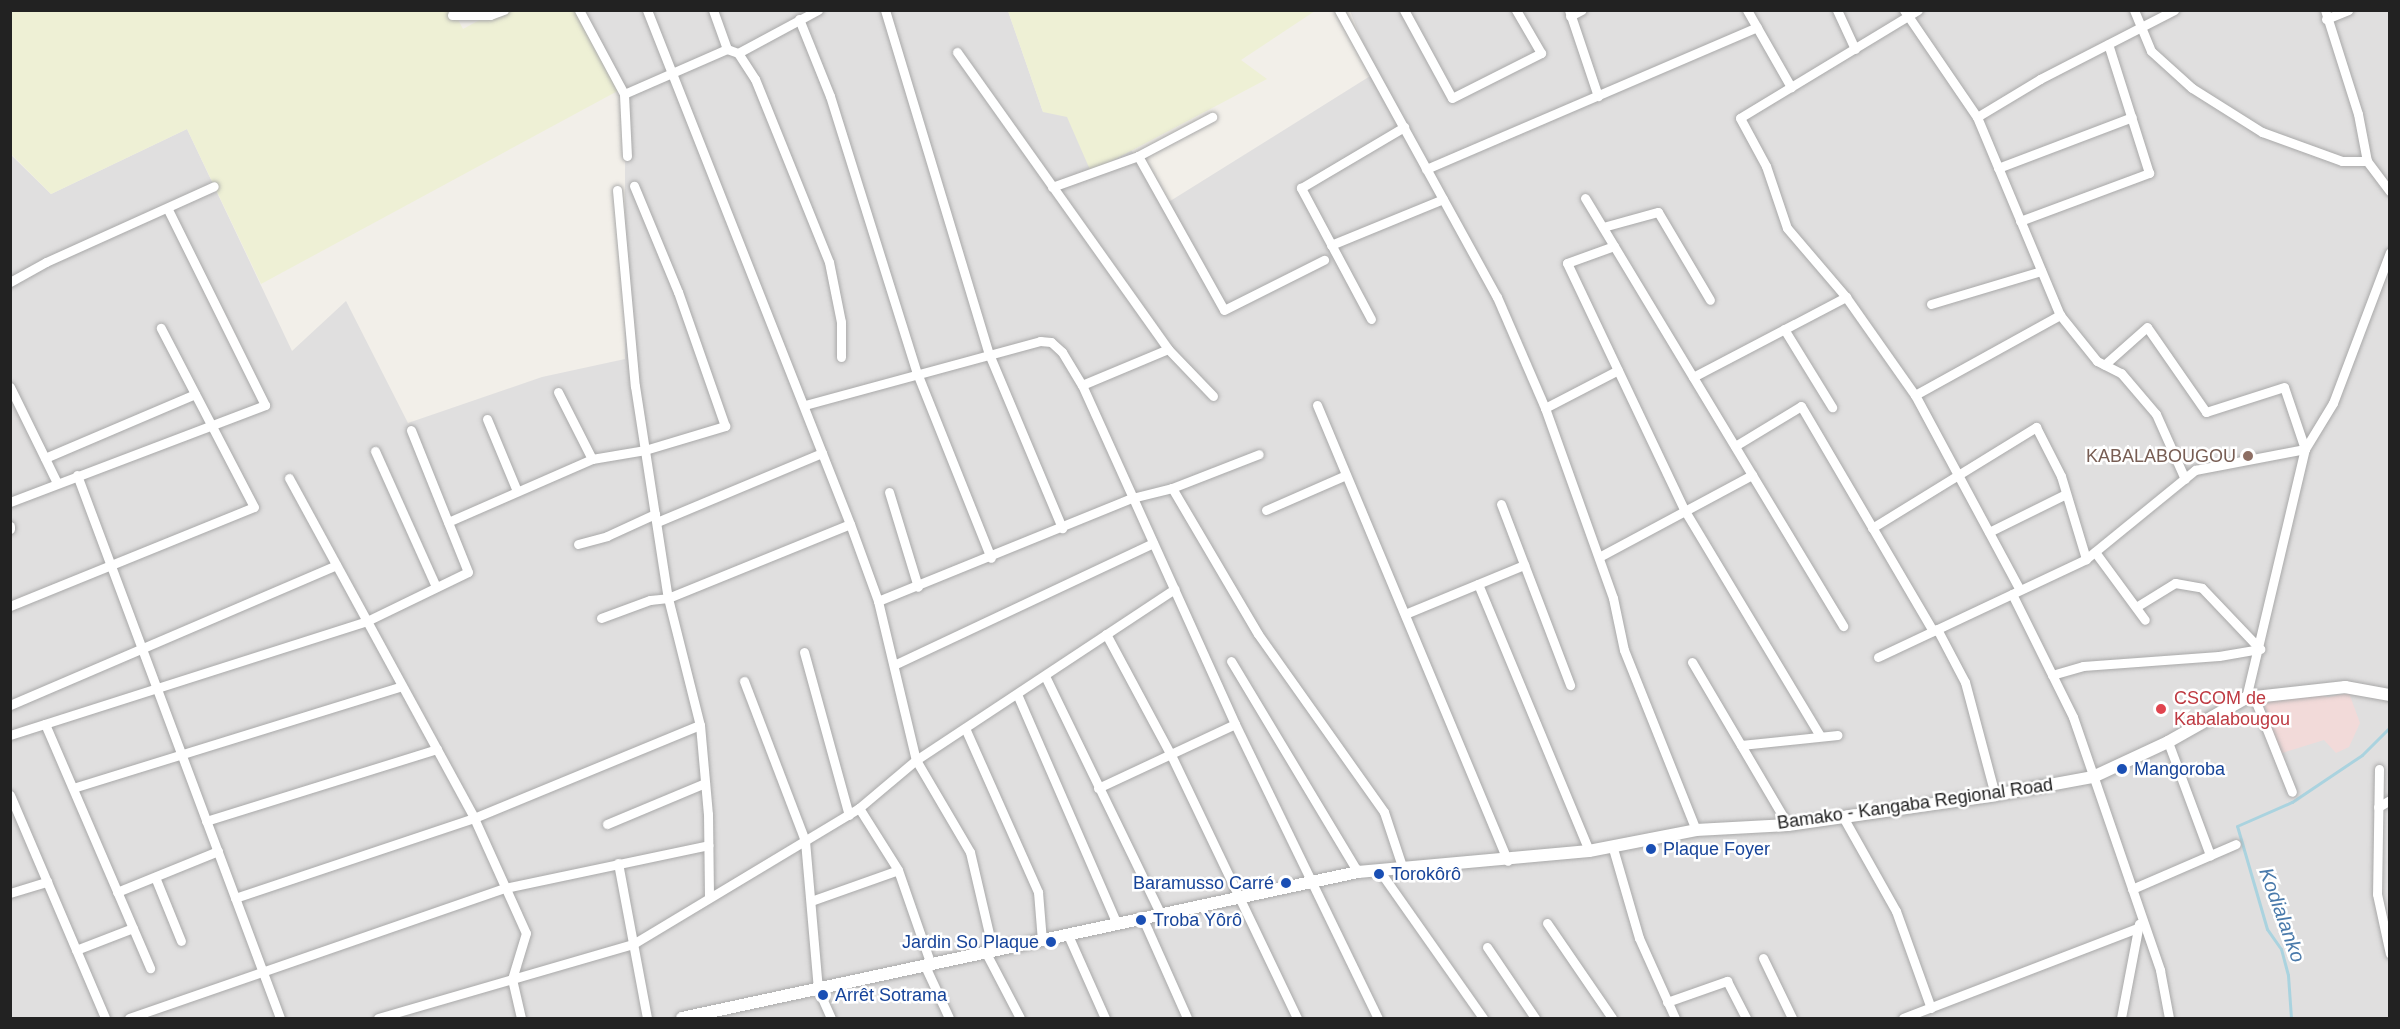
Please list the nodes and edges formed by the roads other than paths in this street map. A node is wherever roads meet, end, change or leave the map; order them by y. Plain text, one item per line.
1 (504, 10) edge
2 (579, 10) edge
3 (646, 10) edge
4 (713, 10) edge
5 (818, 10) edge
6 (885, 10) edge
7 (1339, 10) edge
8 (1404, 10) edge
9 (1516, 10) edge
10 (1582, 10) edge
11 (1747, 10) edge
12 (1837, 10) edge
13 (1918, 10) edge
14 (2134, 10) edge
15 (2174, 10) edge
16 (2348, 10) edge
17 (1570, 13) edge
18 (1906, 14) edge
19 (452, 15) dead end
20 (2326, 15) edge
21 (799, 19) junction
22 (1757, 27) junction
23 (2140, 28) junction
24 (2108, 44) junction
25 (727, 49) junction
26 (1855, 49) junction
27 (957, 52) dead end
28 (738, 53) junction
29 (671, 74) junction
30 (1791, 87) junction
31 (624, 94) junction
32 (1598, 96) junction
33 (1212, 117) dead end
34 (1977, 117) junction
35 (2132, 117) junction
36 (1404, 128) junction
37 (627, 156) dead end
38 (1138, 156) junction
39 (2367, 161) junction
40 (1998, 168) junction
41 (1426, 169) junction
42 (214, 186) dead end
43 (633, 186) dead end
44 (1052, 187) junction
45 (617, 190) dead end
46 (2390, 191) edge
47 (1585, 198) dead end
48 (1443, 199) junction
49 (168, 210) junction
50 (2020, 221) junction
51 (1603, 227) junction
52 (1331, 244) junction
53 (1614, 246) junction
54 (2390, 252) edge
55 (1324, 260) dead end
56 (2041, 271) junction
57 (10, 282) edge
58 (1845, 297) junction
59 (1710, 300) dead end
60 (1931, 304) dead end
61 (2060, 315) junction
62 (1371, 319) dead end
63 (161, 328) dead end
64 (1784, 329) junction
65 (1168, 349) junction
66 (989, 354) junction
67 (842, 357) dead end
68 (2104, 365) junction
69 (1618, 370) junction
70 (917, 373) junction
71 (1693, 377) junction
72 (1082, 386) junction
73 (11, 391) edge
74 (558, 392) dead end
75 (195, 394) junction
76 (1915, 395) junction
77 (1213, 396) dead end
78 (805, 405) junction
79 (1317, 405) dead end
80 (1832, 407) dead end
81 (1545, 408) junction
82 (487, 419) dead end
83 (210, 424) junction
84 (411, 430) dead end
85 (1734, 446) junction
86 (2305, 449) junction
87 (645, 450) junction
88 (375, 451) dead end
89 (822, 453) junction
90 (1259, 454) dead end
91 (45, 458) junction
92 (592, 459) junction
93 (77, 475) junction
94 (1346, 475) junction
95 (1958, 475) junction
96 (1752, 476) junction
97 (289, 478) dead end
98 (2185, 479) junction
99 (57, 483) junction
100 (1172, 488) junction
101 (517, 491) junction
102 (889, 492) dead end
103 (2066, 494) junction
104 (1132, 498) junction
105 (10, 502) edge
106 (1501, 504) dead end
107 (1266, 510) dead end
108 (1685, 511) junction
109 (656, 518) junction
110 (448, 522) junction
111 (850, 524) junction
112 (1062, 528) junction
113 (1872, 528) junction
114 (1989, 532) junction
115 (1153, 543) junction
116 (578, 544) dead end
117 (2095, 552) junction
118 (1599, 557) junction
119 (992, 558) junction
120 (2086, 559) junction
121 (1524, 564) junction
122 (111, 565) junction
123 (336, 565) junction
124 (1478, 584) junction
125 (436, 587) junction
126 (918, 587) junction
127 (1174, 589) junction
128 (2016, 592) junction
129 (668, 598) junction
130 (878, 602) junction
131 (10, 606) edge
132 (2136, 607) junction
133 (1405, 614) junction
134 (601, 618) dead end
135 (2145, 620) dead end
136 (367, 621) junction
137 (1842, 626) dead end
138 (1935, 630) junction
139 (1106, 634) junction
140 (142, 648) junction
141 (2260, 649) junction
142 (804, 652) dead end
143 (1878, 657) dead end
144 (1231, 661) dead end
145 (1692, 662) dead end
146 (896, 664) junction
147 (2052, 675) junction
148 (1045, 676) junction
149 (744, 681) dead end
150 (1570, 685) dead end
151 (402, 686) junction
152 (157, 688) junction
153 (1017, 694) junction
154 (2390, 694) edge
155 (2250, 698) junction
156 (10, 705) edge
157 (45, 724) junction
158 (1235, 724) junction
159 (700, 726) junction
160 (965, 728) junction
161 (10, 735) edge
162 (1837, 735) dead end
163 (1820, 736) junction
164 (2168, 742) junction
165 (1741, 745) junction
166 (436, 749) junction
167 (181, 752) junction
168 (1171, 755) junction
169 (916, 760) junction
170 (2379, 768) dead end
171 (2093, 777) junction
172 (705, 783) junction
173 (73, 788) junction
174 (1098, 789) junction
175 (2292, 792) dead end
176 (10, 795) edge
177 (1995, 795) junction
178 (2390, 800) edge
179 (2378, 807) junction
180 (859, 808) junction
181 (849, 815) junction
182 (1844, 817) junction
183 (474, 818) junction
184 (206, 820) junction
185 (607, 824) dead end
186 (1788, 825) junction
187 (1696, 830) junction
188 (805, 841) junction
189 (2236, 844) dead end
190 (709, 845) junction
191 (1611, 845) junction
192 (218, 851) junction
193 (1589, 851) junction
194 (2210, 855) junction
195 (1508, 861) junction
196 (618, 863) junction
197 (1402, 866) junction
198 (898, 870) junction
199 (1379, 870) junction
200 (1358, 872) junction
201 (155, 877) junction
202 (47, 882) junction
203 (1312, 882) junction
204 (505, 888) junction
205 (2132, 889) junction
206 (117, 892) junction
207 (10, 894) edge
208 (709, 897) junction
209 (235, 898) junction
210 (1237, 898) junction
211 (811, 901) junction
212 (1161, 915) junction
213 (2142, 916) junction
214 (1143, 919) junction
215 (1547, 923) dead end
216 (1118, 924) junction
217 (133, 928) junction
218 (2137, 928) junction
219 (1068, 935) junction
220 (181, 941) dead end
221 (1042, 941) junction
222 (633, 944) junction
223 (1487, 947) dead end
224 (76, 950) junction
225 (989, 952) junction
226 (2390, 954) edge
227 (1763, 958) dead end
228 (928, 965) junction
229 (150, 968) dead end
230 (263, 972) junction
231 (512, 979) junction
232 (818, 989) junction
233 (1667, 1002) junction
234 (1931, 1008) junction
235 (721, 1015) edge
236 (105, 1018) edge
237 (129, 1018) edge
238 (280, 1018) edge
239 (378, 1018) edge
240 (521, 1018) edge
241 (647, 1018) edge
242 (682, 1018) edge
243 (831, 1018) edge
244 (949, 1018) edge
245 (1020, 1018) edge
246 (1105, 1018) edge
247 (1187, 1018) edge
248 (1297, 1018) edge
249 (1378, 1018) edge
250 (1483, 1018) edge
251 (1535, 1018) edge
252 (1611, 1018) edge
253 (1675, 1018) edge
254 (1746, 1018) edge
255 (1792, 1018) edge
256 (1903, 1018) edge
257 (2121, 1018) edge
258 (2169, 1018) edge

1 - 19 street
2 - 31 street
3 - 29 street
4 - 25 street
5 - 21 street
6 - 66 street
7 - 36 street
8 - 9 street
10 - 17 street
11 - 22 street
12 - 26 street
13 - 18 street
14 - 23 street
15 - 23 street
16 - 20 street
17 - 32 street
18 - 26 street
18 - 34 street
20 - 39 street
21 - 28 street
21 - 70 street
22 - 30 street
22 - 32 street
23 - 24 street
23 - 39 street
24 - 34 street
24 - 35 street
25 - 28 street
25 - 29 street
26 - 30 street
27 - 44 street
28 - 67 street
29 - 31 street
29 - 78 street
30 - 58 street
31 - 37 street
32 - 41 street
33 - 38 street
34 - 40 street
35 - 40 street
35 - 50 street
36 - 41 street
36 - 52 street
38 - 44 street
38 - 55 street
39 - 46 street
40 - 50 street
41 - 48 street
42 - 49 street
43 - 87 street
44 - 65 street
45 - 87 street
47 - 51 street
48 - 52 street
48 - 81 street
49 - 57 street
49 - 83 street
50 - 56 street
51 - 53 street
51 - 59 street
52 - 62 street
53 - 69 street
53 - 71 street
54 - 86 street
56 - 60 street
56 - 61 street
58 - 64 street
58 - 76 street
61 - 68 street
61 - 76 street
63 - 75 street
64 - 71 street
64 - 80 street
65 - 72 street
65 - 77 street
66 - 70 street
66 - 72 street
66 - 112 street
68 - 86 street
68 - 98 street
69 - 81 street
69 - 108 street
70 - 78 street
70 - 119 street
71 - 85 street
72 - 104 street
73 - 91 street
74 - 92 street
75 - 83 street
75 - 91 street
76 - 95 street
78 - 89 street
79 - 94 street
81 - 118 street
82 - 101 street
83 - 93 street
83 - 122 street
84 - 110 street
85 - 96 street
85 - 113 street
86 - 98 street
86 - 141 street
87 - 92 street
87 - 109 street
88 - 125 street
89 - 109 street
89 - 111 street
90 - 100 street
91 - 99 street
92 - 101 street
93 - 99 street
93 - 122 street
94 - 107 street
94 - 133 street
95 - 103 street
95 - 113 street
95 - 114 street
96 - 108 street
96 - 137 street
97 - 123 street
98 - 117 street
99 - 105 street
100 - 104 street
100 - 197 street
101 - 110 street
102 - 126 street
103 - 114 street
103 - 120 street
104 - 112 street
104 - 115 street
106 - 121 street
108 - 118 street
108 - 163 street
109 - 116 street
109 - 129 street
110 - 125 street
111 - 129 street
111 - 130 street
112 - 119 street
113 - 138 street
114 - 128 street
115 - 127 street
115 - 146 street
117 - 120 street
117 - 132 street
118 - 187 street
119 - 126 street
120 - 128 street
121 - 124 street
121 - 150 street
122 - 131 street
122 - 140 street
123 - 136 street
123 - 140 street
124 - 133 street
124 - 193 street
125 - 136 street
126 - 130 street
127 - 139 street
127 - 158 street
128 - 138 street
128 - 147 street
129 - 134 street
129 - 159 street
130 - 146 street
132 - 135 street
132 - 141 street
133 - 195 street
136 - 151 street
136 - 152 street
138 - 143 street
138 - 177 street
139 - 148 street
139 - 168 street
140 - 152 street
140 - 156 street
141 - 147 street
141 - 155 street
142 - 181 street
144 - 200 street
145 - 165 street
146 - 169 street
147 - 171 street
148 - 153 street
148 - 174 street
149 - 188 street
151 - 166 street
151 - 167 street
152 - 157 street
152 - 167 street
153 - 160 street
153 - 216 street
154 - 155 street, Bamako - Kangaba Regional Road
155 - 164 street, Bamako - Kangaba Regional Road
155 - 175 street
157 - 161 street
157 - 173 street
158 - 168 street
158 - 203 street
159 - 172 street
159 - 183 street
160 - 169 street
160 - 221 street
162 - 163 street
163 - 165 street
164 - 171 street, Bamako - Kangaba Regional Road
164 - 194 street
165 - 186 street
166 - 183 street
166 - 184 street
167 - 173 street
167 - 184 street
168 - 174 street
168 - 210 street
169 - 180 street
169 - 225 street
170 - 179 street
171 - 177 street, Bamako - Kangaba Regional Road
171 - 205 street
172 - 185 street
172 - 190 street
173 - 206 street
174 - 212 street
176 - 202 street
177 - 182 street, Bamako - Kangaba Regional Road
178 - 179 street
179 - 226 street
180 - 181 street
180 - 198 street
181 - 188 street
182 - 186 street, Bamako - Kangaba Regional Road
182 - 234 street
183 - 204 street
183 - 209 street
184 - 192 street
186 - 187 street, Bamako - Kangaba Regional Road
187 - 191 street, Bamako - Kangaba Regional Road
188 - 208 street
188 - 211 street
189 - 194 street
190 - 196 street
190 - 208 street
191 - 193 street, Bamako - Kangaba Regional Road
191 - 233 street
192 - 201 street
192 - 209 street
193 - 195 street, Bamako - Kangaba Regional Road
194 - 205 street
195 - 197 street, Bamako - Kangaba Regional Road
196 - 204 street
196 - 222 street
197 - 199 street, Bamako - Kangaba Regional Road
198 - 211 street
198 - 228 street
199 - 200 street, Bamako - Kangaba Regional Road
199 - 250 street
200 - 203 street, Bamako - Kangaba Regional Road
201 - 206 street
201 - 220 street
202 - 207 street
202 - 224 street
203 - 210 street, Bamako - Kangaba Regional Road
203 - 249 street
204 - 230 street
204 - 231 street
205 - 213 street
206 - 217 street
208 - 222 street
209 - 230 street
210 - 212 street, Bamako - Kangaba Regional Road
210 - 248 street
211 - 232 street
212 - 214 street, Bamako - Kangaba Regional Road
213 - 218 street
213 - 258 street
214 - 216 street, Bamako - Kangaba Regional Road
214 - 247 street
215 - 252 street
216 - 219 street, Bamako - Kangaba Regional Road
217 - 224 street
217 - 229 street
218 - 234 street
218 - 257 street
219 - 221 street, Bamako - Kangaba Regional Road
219 - 246 street
221 - 225 street, Bamako - Kangaba Regional Road
222 - 231 street
222 - 241 street
223 - 251 street
224 - 236 street
225 - 228 street, Bamako - Kangaba Regional Road
225 - 245 street
227 - 255 street
228 - 232 street, Bamako - Kangaba Regional Road
228 - 244 street
230 - 237 street
230 - 238 street
231 - 239 street
231 - 240 street
232 - 235 street, Bamako - Kangaba Regional Road
232 - 243 street
233 - 253 street
233 - 254 street
234 - 256 street
235 - 242 street, Bamako - Kangaba Regional Road

